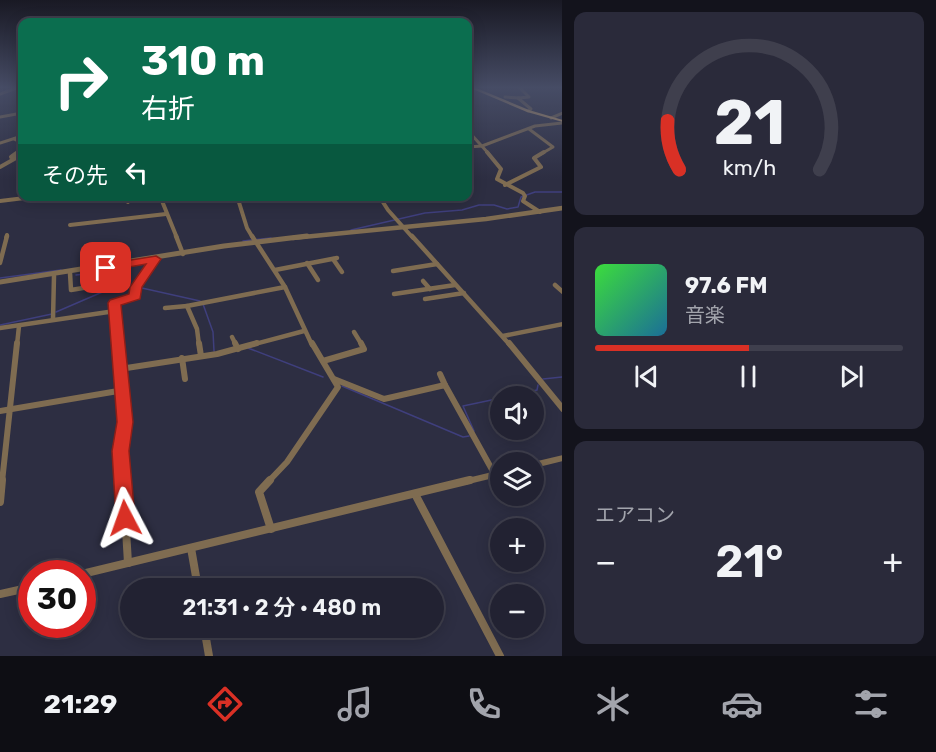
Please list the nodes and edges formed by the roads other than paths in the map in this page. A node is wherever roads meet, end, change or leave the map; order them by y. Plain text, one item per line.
1 (551, 118) edge
2 (562, 122) edge
3 (529, 129) junction
4 (472, 135) edge
5 (18, 138) edge
6 (14, 139) junction
7 (18, 142) edge
8 (0, 143) edge
9 (485, 146) junction
10 (472, 147) edge
11 (18, 153) edge
12 (16, 158) joint
13 (0, 166) edge
14 (506, 185) junction
15 (18, 199) edge
16 (0, 201) edge
17 (162, 201) edge
18 (239, 201) edge
19 (383, 201) edge
20 (562, 208) edge
21 (540, 212) junction
22 (166, 214) junction
23 (70, 225) dead end
24 (405, 228) junction
25 (7, 235) dead end
26 (254, 240) junction
27 (86, 246) dead end
28 (183, 254) junction
29 (1, 255) edge
30 (156, 259) junction
31 (0, 262) edge
32 (307, 263) junction
33 (437, 264) junction
34 (275, 270) junction
35 (342, 270) dead end
36 (393, 271) dead end
37 (86, 272) junction
38 (70, 273) junction
39 (54, 276) junction
40 (318, 280) dead end
41 (423, 281) dead end
42 (0, 282) edge
43 (455, 285) junction
44 (555, 285) dead end
45 (89, 287) dead end
46 (285, 287) junction
47 (396, 287) dead end
48 (430, 289) junction
49 (562, 292) edge
50 (464, 293) junction
51 (424, 299) dead end
52 (187, 306) junction
53 (165, 308) dead end
54 (115, 310) junction
55 (53, 319) junction
56 (562, 324) edge
57 (20, 326) junction
58 (0, 328) edge
59 (304, 331) junction
60 (354, 332) dead end
61 (503, 336) junction
62 (232, 337) dead end
63 (238, 349) junction
64 (201, 356) junction
65 (182, 358) junction
66 (322, 361) junction
67 (120, 369) junction
68 (440, 374) dead end
69 (185, 379) dead end
70 (334, 379) junction
71 (445, 385) junction
72 (123, 390) junction
73 (562, 409) edge
74 (0, 411) edge
75 (9, 411) junction
76 (562, 458) edge
77 (490, 461) edge
78 (544, 462) edge
79 (490, 476) edge
80 (416, 494) junction
81 (0, 502) edge
82 (271, 529) junction
83 (191, 548) junction
84 (128, 563) junction
85 (96, 571) edge
86 (196, 578) edge
87 (18, 590) edge
88 (0, 594) edge
89 (206, 638) edge
90 (209, 656) edge
91 (500, 656) edge

1 - 2 main road
2 - 3 street
3 - 9 street
3 - 14 street
4 - 9 street
5 - 6 street
6 - 7 street
6 - 8 street
9 - 10 street
9 - 14 street
11 - 12 street
12 - 13 street
14 - 21 street
15 - 16 street
17 - 22 street
18 - 26 street
19 - 24 street
20 - 21 street
21 - 24 street
22 - 23 street
22 - 28 street
24 - 26 street
24 - 33 street
25 - 29 street
26 - 28 street
26 - 34 street
27 - 37 street
28 - 30 street
29 - 31 street
30 - 37 street
30 - 54 street
32 - 34 street
32 - 35 street
32 - 40 street
33 - 36 street
33 - 43 street
34 - 46 street
37 - 38 street
38 - 39 street
38 - 45 street
39 - 42 street
39 - 55 street
41 - 48 street
43 - 48 street
43 - 50 street
44 - 49 street
46 - 52 street
46 - 59 street
47 - 48 street
50 - 51 street
50 - 61 street
52 - 53 street
52 - 64 street
54 - 55 street
54 - 67 street
55 - 57 street
56 - 61 street
57 - 58 street
57 - 75 street
59 - 63 street
59 - 66 street
60 - 66 street
61 - 73 street
62 - 63 street
63 - 64 street
64 - 65 street
65 - 67 street
65 - 69 street
66 - 70 street
67 - 72 street
68 - 71 street
70 - 71 street
70 - 82 street
71 - 77 street
72 - 75 street
72 - 84 street
74 - 75 street
75 - 81 street
76 - 78 street
79 - 80 street
80 - 82 street
80 - 91 street
82 - 83 street
83 - 84 street
83 - 86 street
84 - 85 street
87 - 88 street
89 - 90 street

